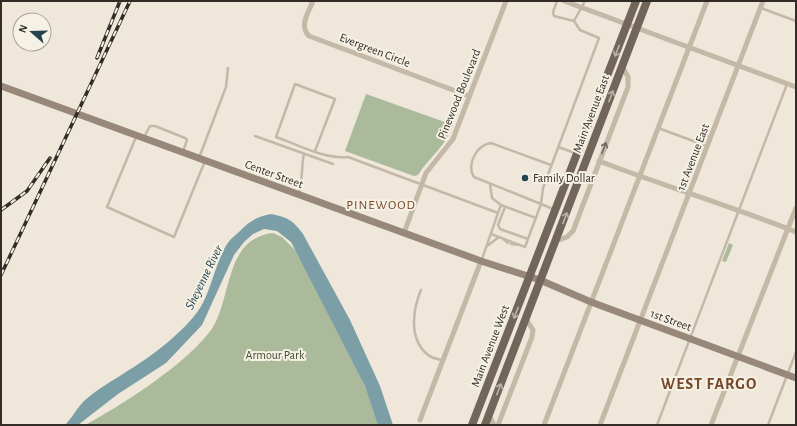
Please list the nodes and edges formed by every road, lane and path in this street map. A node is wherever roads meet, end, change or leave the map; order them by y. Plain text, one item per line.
1 (313, 1) edge
2 (506, 1) edge
3 (557, 1) edge
4 (564, 1) edge
5 (585, 1) edge
6 (636, 1) edge
7 (648, 1) edge
8 (707, 1) edge
9 (763, 1) edge
10 (582, 8) junction
11 (761, 8) junction
12 (574, 21) junction
13 (796, 22) edge
14 (626, 25) junction
15 (637, 29) junction
16 (689, 48) junction
17 (622, 66) junction
18 (739, 66) junction
19 (228, 68) dead end
20 (787, 84) junction
21 (1, 86) edge
22 (796, 88) edge
23 (470, 96) junction
24 (658, 128) junction
25 (255, 136) dead end
26 (140, 137) junction
27 (712, 137) junction
28 (695, 142) junction
29 (708, 146) junction
30 (558, 147) junction
31 (316, 151) junction
32 (183, 153) junction
33 (304, 154) junction
34 (577, 154) junction
35 (202, 160) junction
36 (599, 161) junction
37 (333, 164) dead end
38 (551, 165) junction
39 (639, 176) junction
40 (422, 184) junction
41 (490, 184) junction
42 (690, 192) junction
43 (298, 195) junction
44 (541, 204) junction
45 (501, 205) junction
46 (505, 207) junction
47 (796, 208) edge
48 (555, 210) junction
49 (739, 210) junction
50 (498, 213) junction
51 (536, 218) junction
52 (788, 229) junction
53 (796, 232) edge
54 (404, 233) junction
55 (491, 233) junction
56 (500, 237) junction
57 (528, 239) junction
58 (556, 240) junction
59 (520, 245) junction
60 (486, 246) junction
61 (481, 261) junction
62 (530, 276) junction
63 (540, 280) junction
64 (421, 290) dead end
65 (591, 302) junction
66 (526, 318) junction
67 (640, 320) junction
68 (690, 339) junction
69 (796, 352) edge
70 (738, 356) junction
71 (443, 360) junction
72 (787, 374) junction
73 (796, 378) edge
74 (489, 415) junction
75 (420, 420) dead end
76 (472, 425) edge
77 (485, 425) edge
78 (494, 425) edge
79 (498, 425) edge
80 (544, 425) edge
81 (600, 425) edge
82 (657, 425) edge
83 (711, 425) edge
84 (768, 425) edge

1 - 23 street, Evergreen Circle
2 - 23 street, Pinewood Boulevard
3 - 12 lane
4 - 10 street
5 - 10 lane
6 - 14 main road, Main Avenue East
7 - 15 main road, Main Avenue East
8 - 16 street
9 - 11 street, 1st Avenue East
10 - 12 lane
10 - 14 street
11 - 13 lane
11 - 18 street, 1st Avenue East
12 - 30 lane
14 - 15 street
14 -> 34 main road, Main Avenue East
15 - 16 street
15 - 17 main road, Main Avenue East
16 - 18 street
16 - 24 street
36 -> 17 street
58 -> 17 main road, Main Avenue East
18 - 20 street
18 - 27 street, 1st Avenue East
19 - 35 lane
20 - 22 street
20 - 49 lane
21 - 26 main road, Center Street
23 - 40 street, Pinewood Boulevard
24 - 28 lane
24 - 39 street
25 - 33 lane
26 - 32 main road, Center Street
26 - 32 lane
26 - 35 lane
27 - 28 lane
27 - 29 street, 1st Avenue East
28 - 29 lane
29 - 42 street, 1st Avenue East
30 - 34 lane
30 - 38 lane
31 - 31 lane
31 - 40 lane
32 - 35 main road, Center Street
33 - 37 lane
33 - 43 lane
34 - 48 main road, Main Avenue East
35 - 43 main road, Center Street
36 - 39 street
36 - 58 street
38 - 41 lane
38 - 44 lane
39 - 42 street
39 - 65 street
40 - 50 lane
40 - 54 street, Pinewood Boulevard
41 - 44 lane
41 - 45 lane
42 - 49 street
42 - 67 street, 1st Avenue East
43 - 54 main road, Center Street
44 - 48 lane
44 - 51 lane
45 - 46 lane
45 - 50 lane
46 - 51 lane
46 - 57 lane
47 - 52 street
48 - 62 main road, Main Avenue East
49 - 52 street
49 - 68 lane
50 - 55 lane
51 - 57 lane
52 - 53 street
52 - 70 street
54 - 61 main road, Center Street
55 - 56 lane
55 - 60 lane
56 - 59 lane
56 - 59 lane
56 - 60 lane
57 - 59 lane
58 - 63 main road, Main Avenue East
60 - 61 lane
61 - 62 main road, Center Street
61 - 71 street
62 - 63 main road, Center Street
62 -> 76 main road, Main Avenue West
63 - 65 main road, 1st Street
63 - 66 main road, Main Avenue West
64 - 71 lane
65 - 67 main road, 1st Street
65 - 80 street
74 -> 66 main road, Main Avenue West
66 - 79 street
67 - 68 main road, 1st Street
67 - 81 street, 1st Avenue East
68 - 70 main road, 1st Street
68 - 82 lane
69 - 72 lane
70 - 72 main road, 1st Street
70 - 83 street
71 - 75 street
72 - 73 main road, 1st Street
72 - 84 lane
74 - 77 main road, Main Avenue West
74 - 78 street

